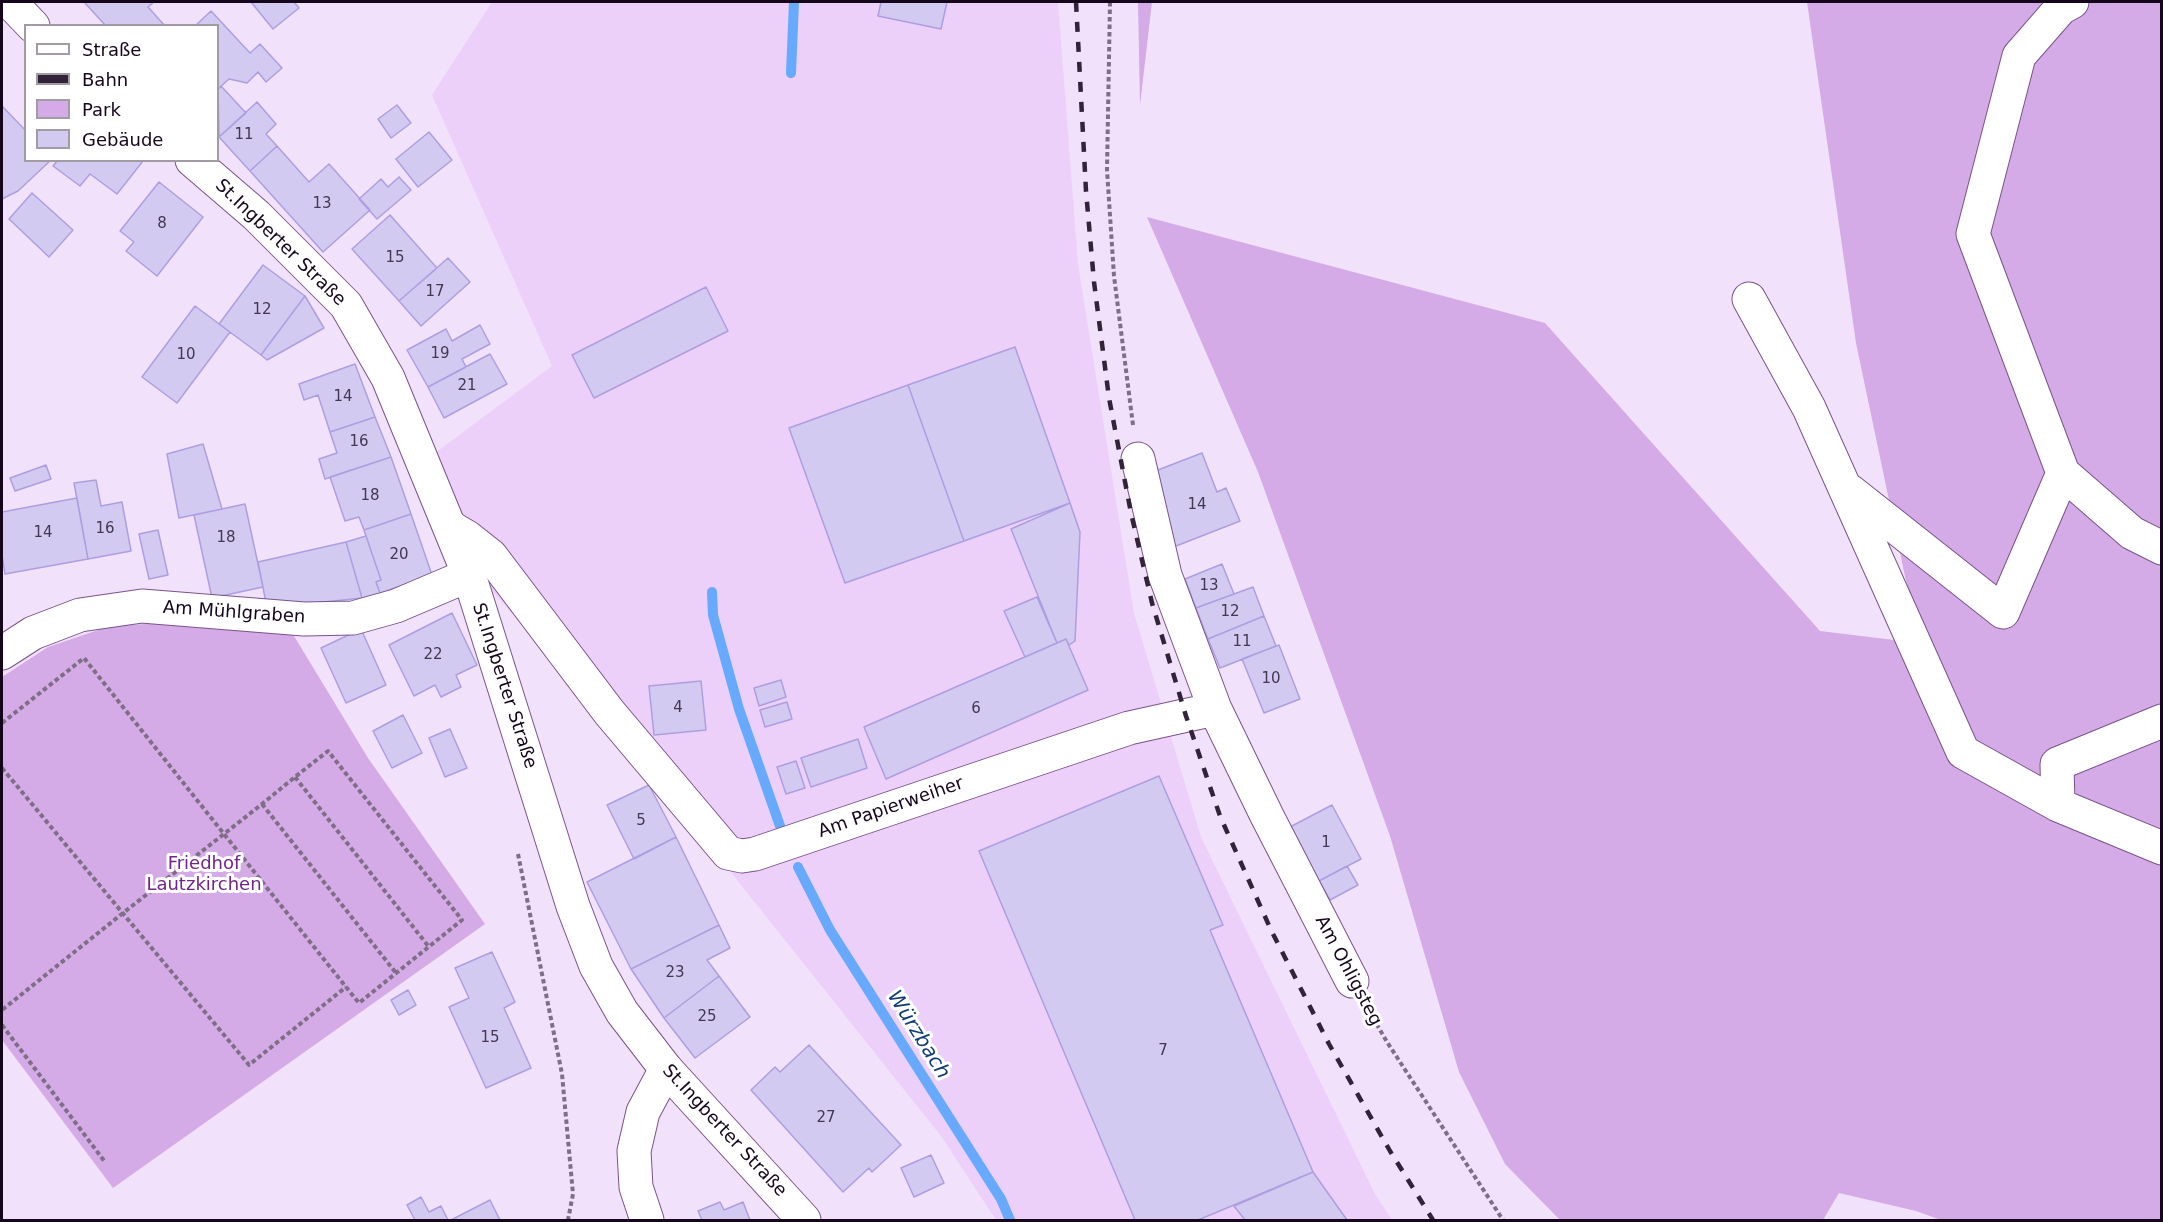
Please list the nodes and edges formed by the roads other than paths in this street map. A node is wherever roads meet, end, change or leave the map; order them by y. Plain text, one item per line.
1 (10, 2) edge
2 (2064, 4) edge
3 (31, 24) edge
4 (194, 162) edge
5 (1749, 299) dead end
6 (1138, 459) road end
7 (2063, 473) junction
8 (1845, 488) junction
9 (450, 527) junction
10 (2162, 548) edge
11 (469, 576) junction
12 (2, 653) edge
13 (1215, 709) junction
14 (2162, 721) edge
15 (2058, 805) junction
16 (2162, 848) edge
17 (1352, 981) road end
18 (666, 1069) junction
19 (647, 1221) edge
20 (804, 1221) edge

1 - 3 street
2 - 7 street
4 - 9 street, St.Ingberter Straße
5 - 8 street
6 - 13 street
7 - 8 street
7 - 10 street
8 - 15 street
9 - 11 street, St.Ingberter Straße
9 - 13 street, Am Papierweiher
11 - 12 street, Am Mühlgraben
11 - 18 street, St.Ingberter Straße
13 - 17 street, Am Ohligsteg
14 - 15 street
15 - 16 street
18 - 19 street
18 - 20 street, St.Ingberter Straße

